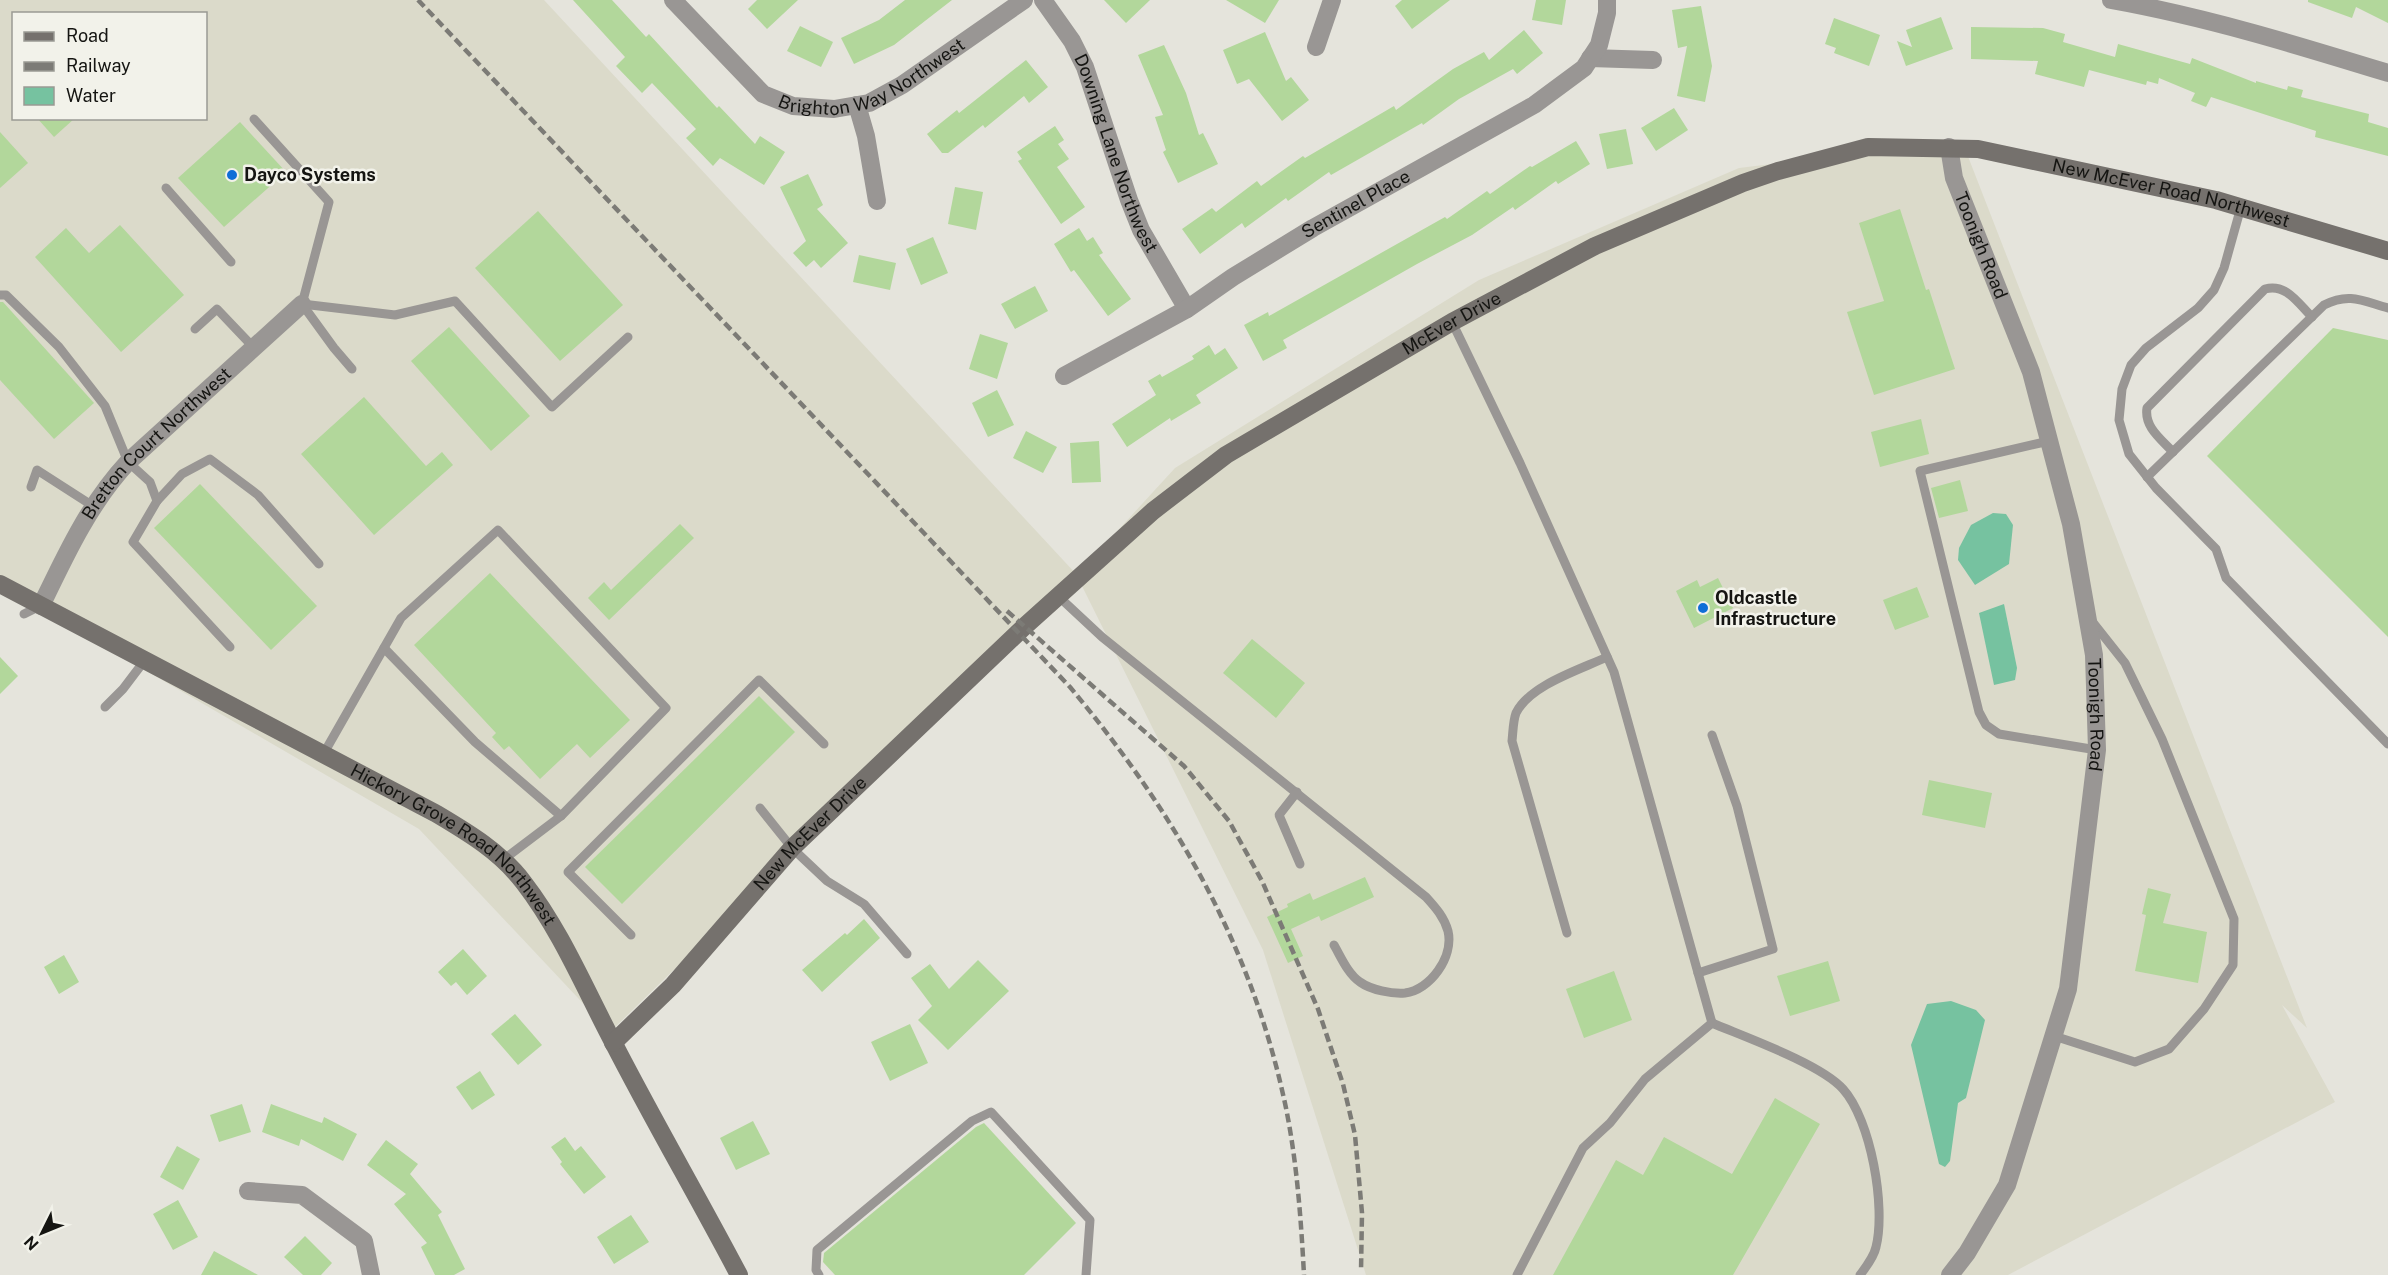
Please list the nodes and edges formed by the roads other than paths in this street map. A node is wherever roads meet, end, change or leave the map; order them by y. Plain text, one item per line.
1 (1024, 0) edge
2 (1043, 0) edge
3 (1332, 0) edge
4 (1607, 0) edge
5 (2111, 0) edge
6 (678, 2) edge
7 (2163, 5) edge
8 (1317, 47) dead end
9 (1590, 58) junction
10 (1653, 60) dead end
11 (2388, 73) edge
12 (857, 105) junction
13 (254, 119) dead end
14 (1949, 147) junction
15 (166, 188) dead end
16 (877, 201) dead end
17 (2241, 207) junction
18 (2388, 251) edge
19 (231, 262) dead end
20 (0, 295) edge
21 (302, 304) junction
22 (2388, 308) edge
23 (1187, 309) junction
24 (2312, 317) junction
25 (1452, 322) junction
26 (195, 329) dead end
27 (628, 337) dead end
28 (254, 348) junction
29 (352, 369) dead end
30 (1065, 376) dead end
31 (2049, 441) junction
32 (2173, 452) junction
33 (128, 462) junction
34 (2147, 477) junction
35 (31, 487) dead end
36 (157, 501) junction
37 (93, 506) junction
38 (319, 564) dead end
39 (0, 584) edge
40 (1058, 596) junction
41 (41, 606) junction
42 (2086, 613) junction
43 (24, 614) dead end
44 (1018, 633) joint
45 (230, 647) dead end
46 (384, 648) junction
47 (1607, 657) junction
48 (146, 660) junction
49 (105, 707) dead end
50 (1712, 735) dead end
51 (824, 744) dead end
52 (2388, 744) edge
53 (2097, 750) junction
54 (324, 753) junction
55 (1297, 792) junction
56 (760, 808) dead end
57 (561, 816) junction
58 (792, 848) junction
59 (503, 860) junction
60 (1300, 864) dead end
61 (1567, 933) dead end
62 (631, 935) dead end
63 (1334, 945) dead end
64 (907, 954) dead end
65 (1698, 973) junction
66 (1712, 1023) junction
67 (2054, 1036) junction
68 (613, 1043) junction
69 (248, 1191) dead end
70 (370, 1275) edge
71 (739, 1275) edge
72 (819, 1275) edge
73 (1086, 1275) edge
74 (1517, 1275) edge
75 (1860, 1275) edge
76 (1950, 1275) edge

1 - 12 street, Brighton Way Northwest
2 - 23 street, Downing Lane Northwest
3 - 8 street
4 - 9 street, Sentinel Place
5 - 7 street
6 - 12 street, Brighton Way Northwest
7 - 11 street
9 - 10 street
9 - 23 street, Sentinel Place
12 - 16 street
13 - 21 lane
14 - 17 street, New McEver Road Northwest
14 - 25 street, McEver Drive
14 - 31 street, Toonigh Road
15 - 19 lane
17 - 18 street, New McEver Road Northwest
17 - 34 lane
20 - 33 lane
21 - 27 lane
21 - 28 street, Bretton Court Northwest
21 - 29 lane
22 - 24 lane
23 - 30 street, Sentinel Place
24 - 32 lane
24 - 32 lane
25 - 40 street, McEver Drive
25 - 47 lane
26 - 28 lane
28 - 33 street, Bretton Court Northwest
31 - 42 street, Toonigh Road
31 - 53 lane
32 - 34 lane
33 - 36 lane
33 - 37 street, Bretton Court Northwest
34 - 52 lane
35 - 37 lane
36 - 38 lane
36 - 45 lane
37 - 41 street, Bretton Court Northwest
39 - 41 street, Hickory Grove Road Northwest
40 - 44 street, McEver Drive
40 - 55 lane
41 - 43 lane
41 - 48 street, Hickory Grove Road Northwest
42 - 53 street, Toonigh Road
42 - 67 lane
44 - 58 street, New McEver Drive
46 - 54 lane
46 - 57 lane
46 - 57 lane
47 - 61 lane
47 - 65 lane
48 - 49 lane
48 - 54 street, Hickory Grove Road Northwest
50 - 65 lane
51 - 62 lane
53 - 67 street, Toonigh Road
54 - 59 street, Hickory Grove Road Northwest
55 - 60 lane
55 - 63 lane
56 - 58 lane
57 - 59 lane
58 - 64 lane
58 - 68 street, New McEver Drive
59 - 68 street, Hickory Grove Road Northwest
65 - 66 lane
66 - 74 lane
66 - 75 lane
67 - 76 street, Toonigh Road
68 - 71 street, Hickory Grove Road Northwest
69 - 70 street
72 - 73 lane

